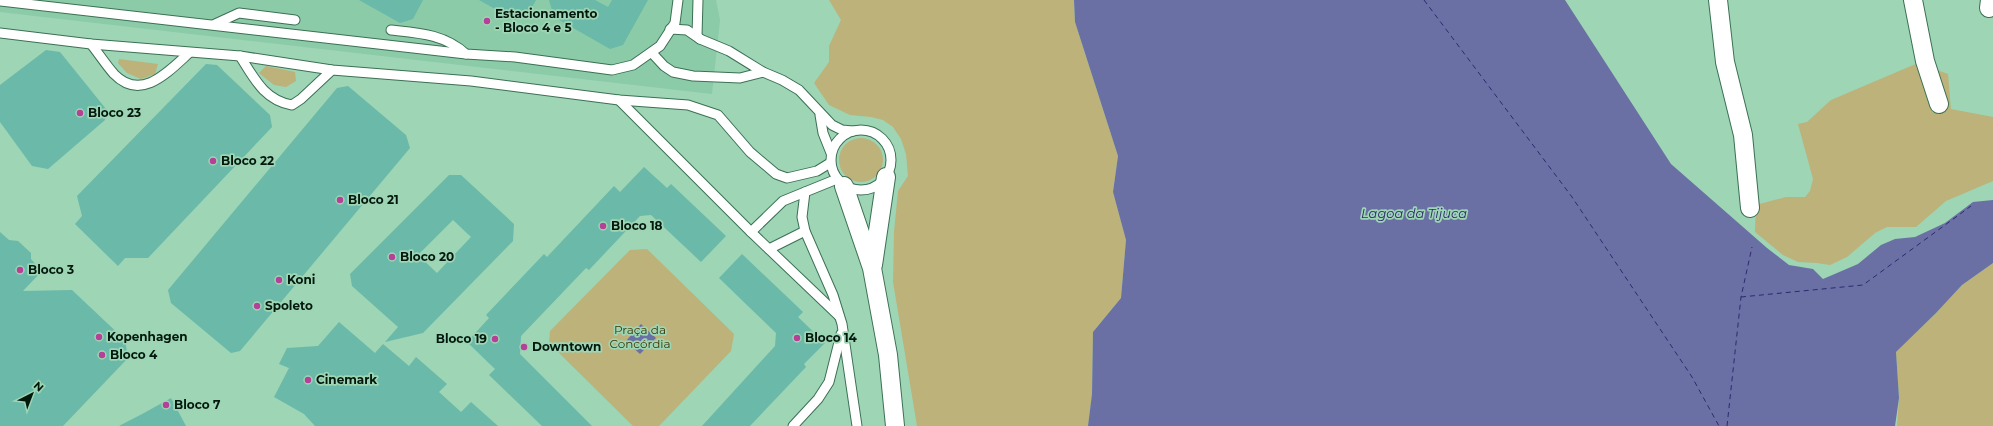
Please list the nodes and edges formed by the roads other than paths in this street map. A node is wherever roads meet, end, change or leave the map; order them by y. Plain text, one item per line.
1 (678, 0) edge
2 (698, 0) edge
3 (1718, 0) edge
4 (1914, 0) edge
5 (0, 1) edge
6 (295, 20) dead end
7 (214, 25) junction
8 (670, 28) junction
9 (392, 30) dead end
10 (0, 33) edge
11 (700, 39) junction
12 (91, 44) junction
13 (189, 53) junction
14 (652, 53) junction
15 (466, 54) junction
16 (240, 56) junction
17 (332, 70) junction
18 (763, 72) junction
19 (618, 100) junction
20 (1939, 104) dead end
21 (820, 115) junction
22 (853, 130) junction
23 (830, 158) junction
24 (886, 177) junction
25 (840, 183) junction
26 (805, 192) junction
27 (1750, 208) dead end
28 (805, 231) junction
29 (750, 232) junction
30 (769, 249) junction
31 (872, 268) junction
32 (839, 316) junction
33 (842, 330) junction
34 (793, 426) edge
35 (857, 426) edge
36 (896, 426) edge

1 - 8 lane
2 - 11 lane
3 - 27 street
4 - 20 street
5 - 7 lane
6 - 7 lane
7 - 15 lane
8 - 11 lane
8 - 14 lane
9 - 15 lane
10 - 12 lane
11 - 18 lane
12 - 13 lane
12 - 13 lane
13 - 16 lane
14 - 15 lane
14 - 18 lane
16 - 17 lane
16 - 17 lane
17 - 19 lane
18 - 21 lane
19 - 23 lane
19 - 29 lane
21 - 22 lane
21 - 23 lane
22 - 23 lane
22 - 24 lane
23 - 25 lane
24 - 25 lane
24 - 31 street
25 - 26 lane
25 - 31 street
26 - 28 lane
26 - 29 lane
28 - 30 lane
28 - 32 lane
29 - 30 lane
30 - 32 lane
31 - 36 street
32 - 33 lane
33 - 34 lane
33 - 35 lane

